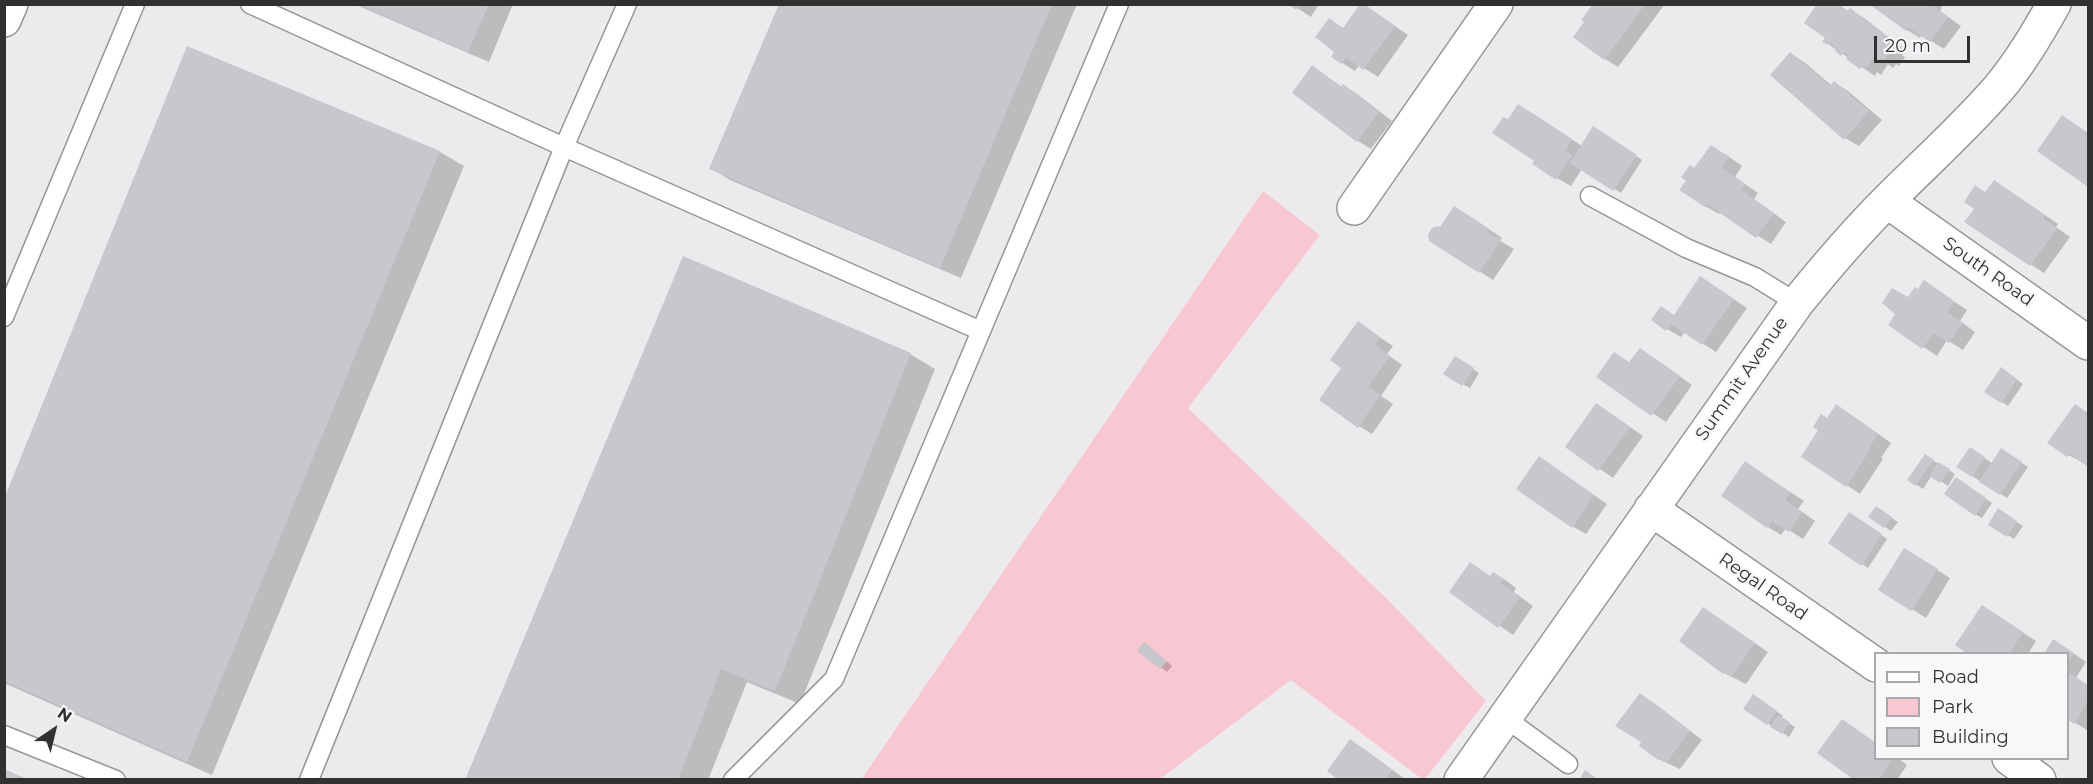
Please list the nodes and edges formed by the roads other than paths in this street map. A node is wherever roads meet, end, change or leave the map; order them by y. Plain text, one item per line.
1 (11, 4) edge
2 (135, 4) edge
3 (250, 4) edge
4 (627, 4) edge
5 (1119, 4) edge
6 (1496, 4) edge
7 (2054, 4) edge
8 (4, 20) edge
9 (564, 147) junction
10 (1590, 196) dead end
11 (1887, 201) junction
12 (1354, 208) dead end
13 (1797, 303) junction
14 (4, 318) edge
15 (981, 331) junction
16 (2088, 343) edge
17 (1651, 508) junction
18 (1874, 664) edge
19 (1504, 717) junction
20 (4, 735) edge
21 (2010, 760) edge
22 (1568, 764) dead end
23 (116, 780) edge
24 (309, 780) edge
25 (733, 780) edge
26 (1461, 780) edge
27 (2039, 780) edge

1 - 8 street
2 - 14 lane
3 - 9 lane
4 - 9 lane
5 - 15 lane
6 - 12 street
7 - 11 street, Summit Avenue
9 - 15 lane
9 - 24 lane
10 - 13 lane
11 - 13 street, Summit Avenue
11 - 16 street, South Road
13 - 17 street, Summit Avenue
15 - 25 lane
17 - 18 street, Regal Road
17 - 19 street, Summit Avenue
19 - 22 lane
19 - 26 street, Summit Avenue
20 - 23 lane
21 - 27 street

